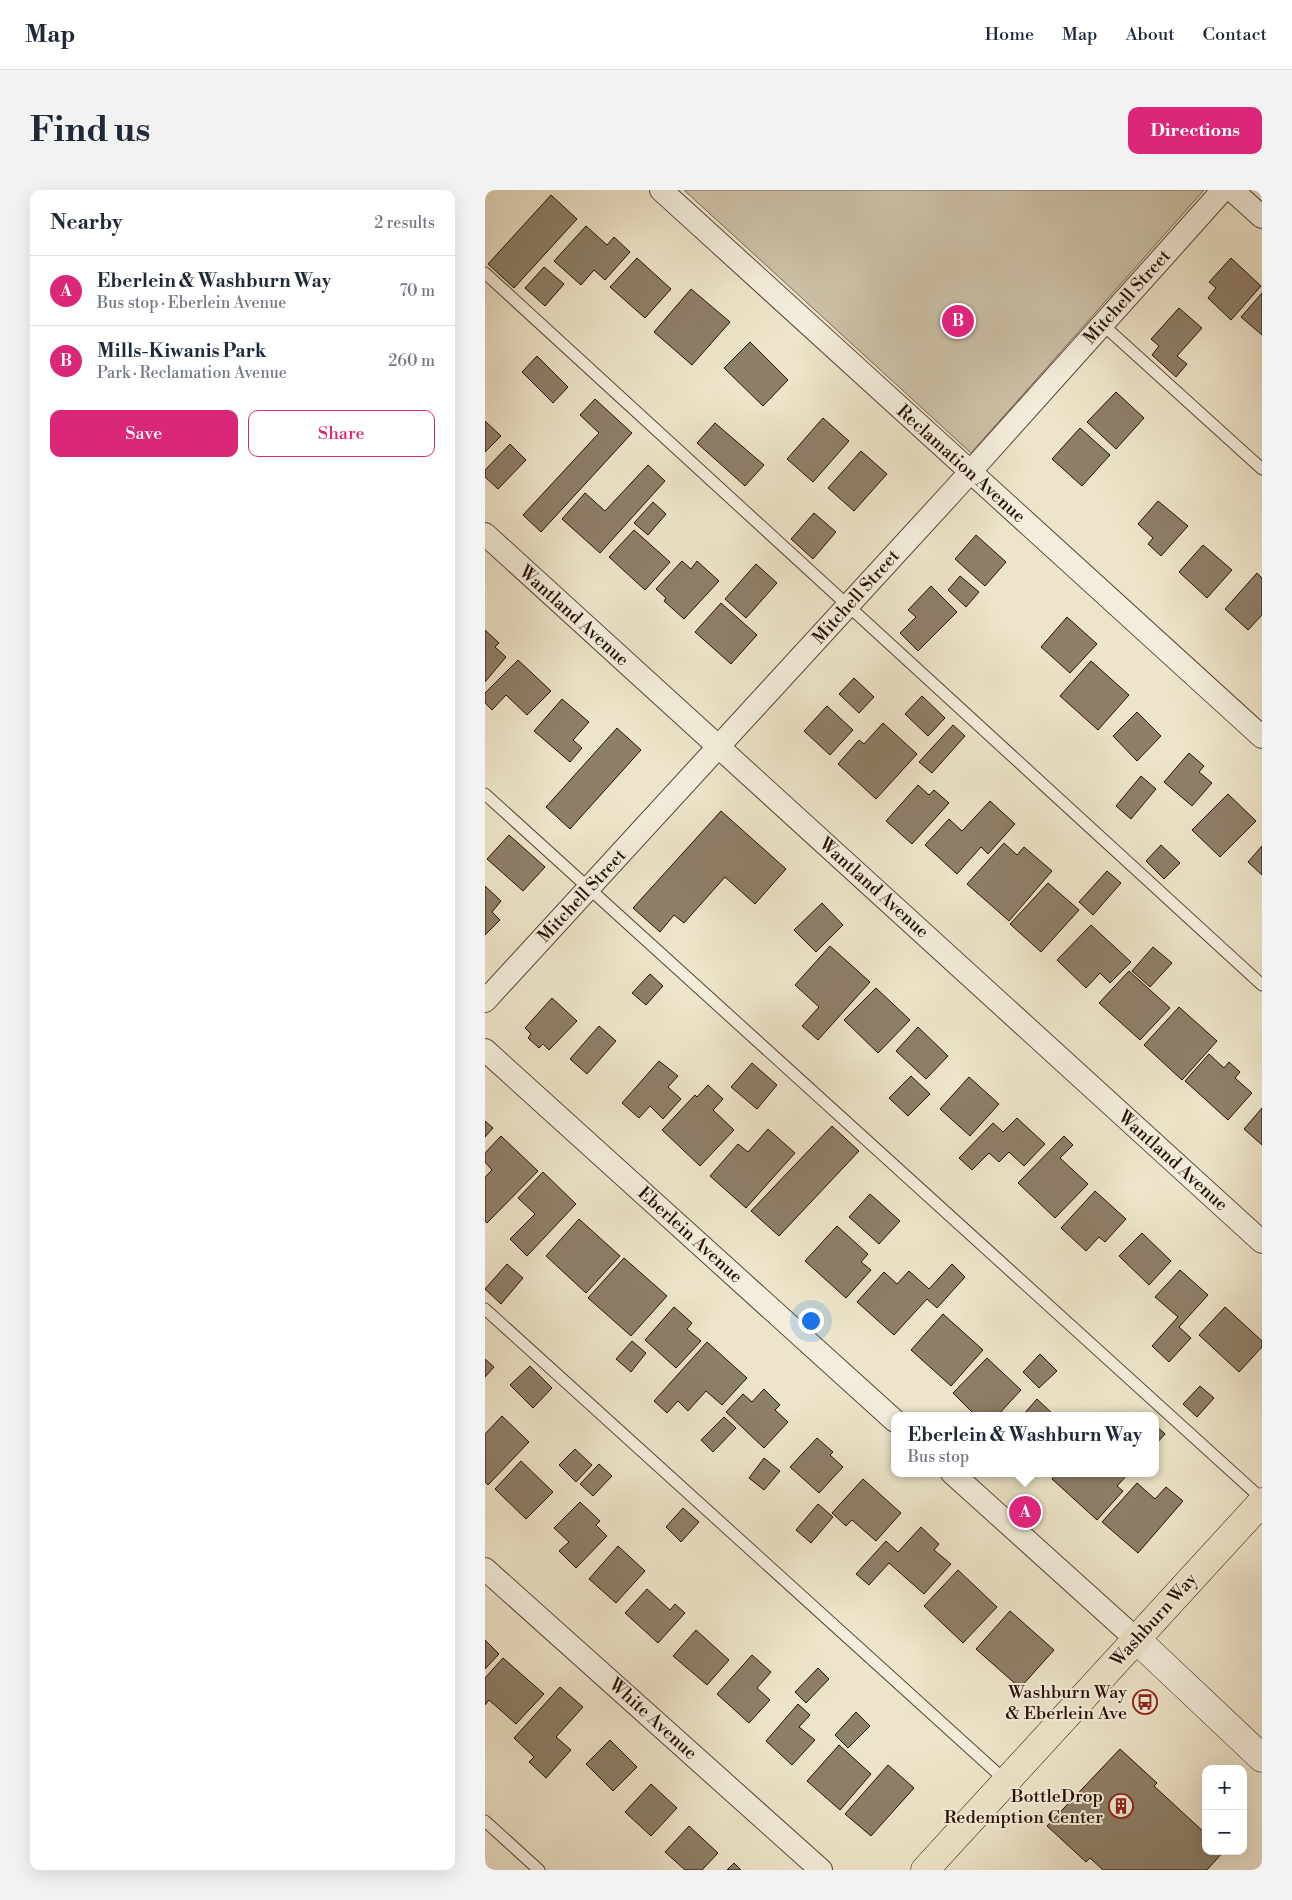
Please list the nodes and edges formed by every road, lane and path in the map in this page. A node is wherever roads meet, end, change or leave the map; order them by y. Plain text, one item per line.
1 (661, 190) edge
2 (1223, 190) edge
3 (1232, 190) edge
4 (1262, 217) edge
5 (485, 273) edge
6 (1103, 324) junction
7 (1262, 469) edge
8 (970, 472) junction
9 (485, 534) edge
10 (848, 606) junction
11 (1262, 737) edge
12 (719, 748) junction
13 (485, 794) edge
14 (589, 888) junction
15 (1262, 985) edge
16 (485, 1001) edge
17 (485, 1050) edge
18 (1262, 1242) edge
19 (485, 1309) edge
20 (891, 1417) edge
21 (956, 1477) edge
22 (1262, 1501) edge
23 (485, 1569) edge
24 (1136, 1639) junction
25 (1262, 1758) edge
26 (1006, 1782) junction
27 (485, 1821) edge
28 (539, 1870) edge
29 (821, 1870) edge
30 (925, 1870) edge

1 - 8 street, Reclamation Avenue
2 - 6 street, Mitchell Street
3 - 4 street
5 - 10 lane
6 - 7 lane
6 - 8 street, Mitchell Street
8 - 10 street, Mitchell Street
8 - 11 street, Reclamation Avenue
9 - 12 street, Wantland Avenue
10 - 12 street, Mitchell Street
10 - 15 lane
12 - 14 street, Mitchell Street
12 - 18 street, Wantland Avenue
13 - 14 lane
14 - 16 street, Mitchell Street
14 - 22 lane
17 - 20 street, Eberlein Avenue
19 - 26 lane
21 - 24 street
22 - 24 main road, Washburn Way
23 - 29 street, White Avenue
24 - 25 street
24 - 26 main road, Washburn Way
26 - 30 main road, Washburn Way
27 - 28 lane

